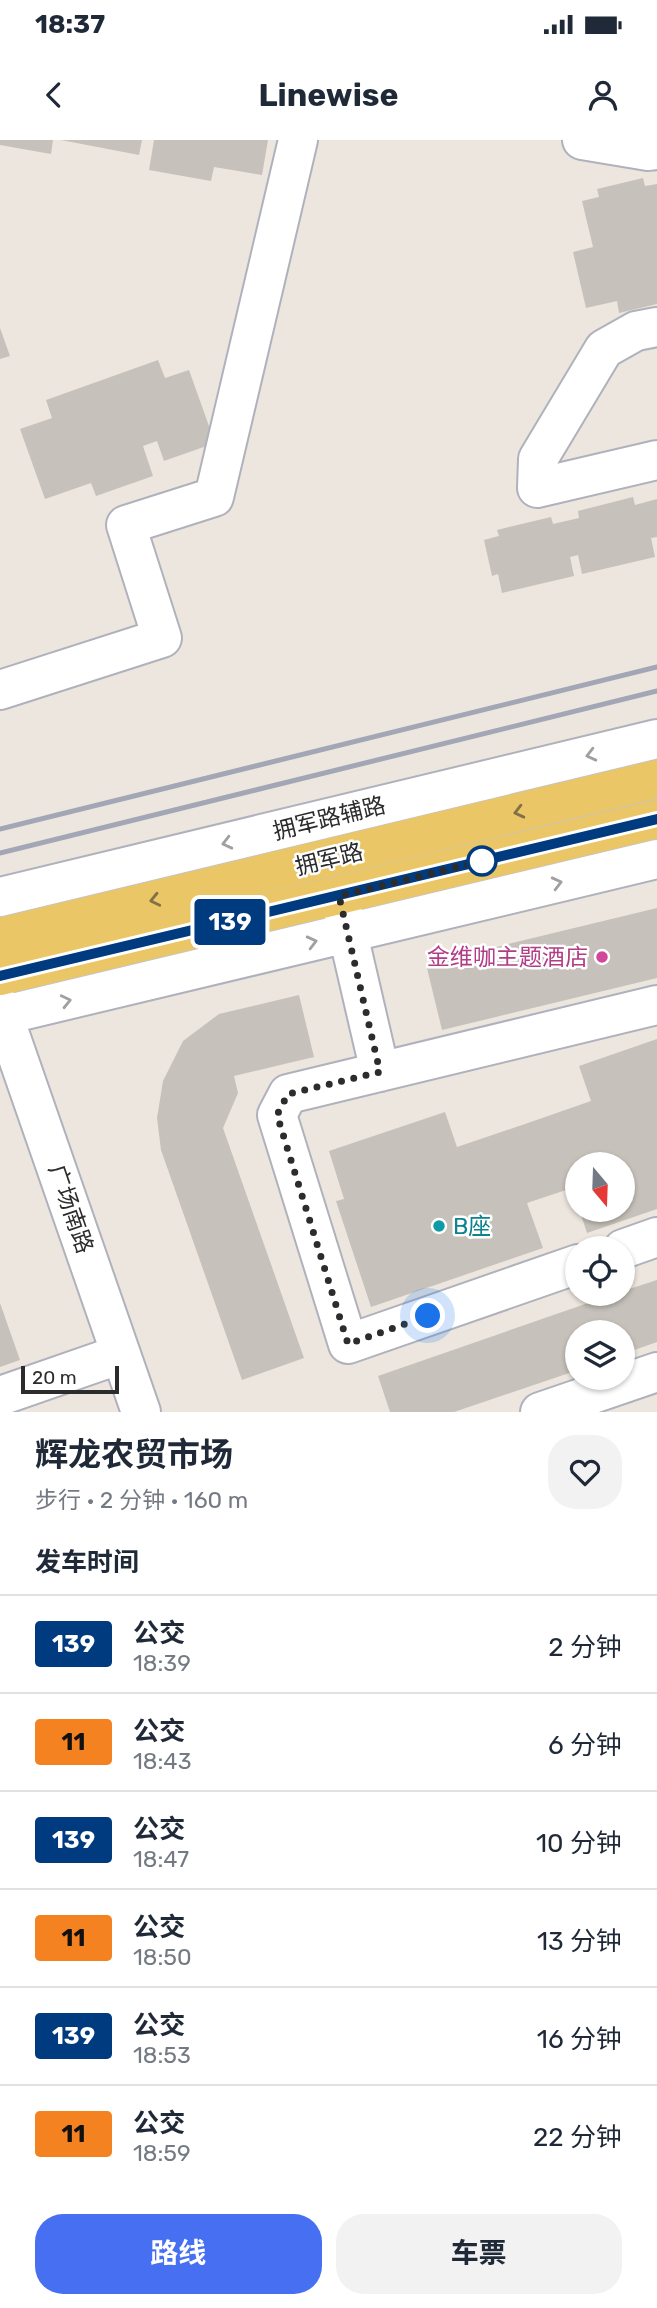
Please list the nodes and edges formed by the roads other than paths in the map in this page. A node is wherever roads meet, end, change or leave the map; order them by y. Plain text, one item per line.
1 (298, 140) edge
2 (583, 140) edge
3 (657, 150) edge
4 (657, 327) edge
5 (657, 460) edge
6 (0, 690) edge
7 (657, 739) edge
8 (657, 779) edge
9 (657, 819) edge
10 (657, 859) edge
11 (339, 896) junction
12 (0, 897) edge
13 (348, 934) junction
14 (0, 937) edge
15 (0, 976) edge
16 (657, 1005) edge
17 (1, 1012) edge
18 (380, 1072) junction
19 (657, 1237) edge
20 (635, 1245) edge
21 (565, 1269) edge
22 (121, 1354) junction
23 (657, 1372) edge
24 (0, 1396) edge
25 (141, 1412) edge
26 (540, 1412) edge

1 - 6 street
2 - 3 street
4 - 5 street
7 -> 12 street, 拥军路辅路
8 -> 14 main road, 拥军路
9 - 11 main road, 拥军路
13 -> 10 street
11 - 13 street
11 - 15 main road, 拥军路
17 -> 13 street
13 - 18 street
16 - 18 street
17 - 22 street, 广场南路
18 - 21 street
19 - 20 street
22 - 24 street
22 - 25 street, 广场南路
23 - 26 street

